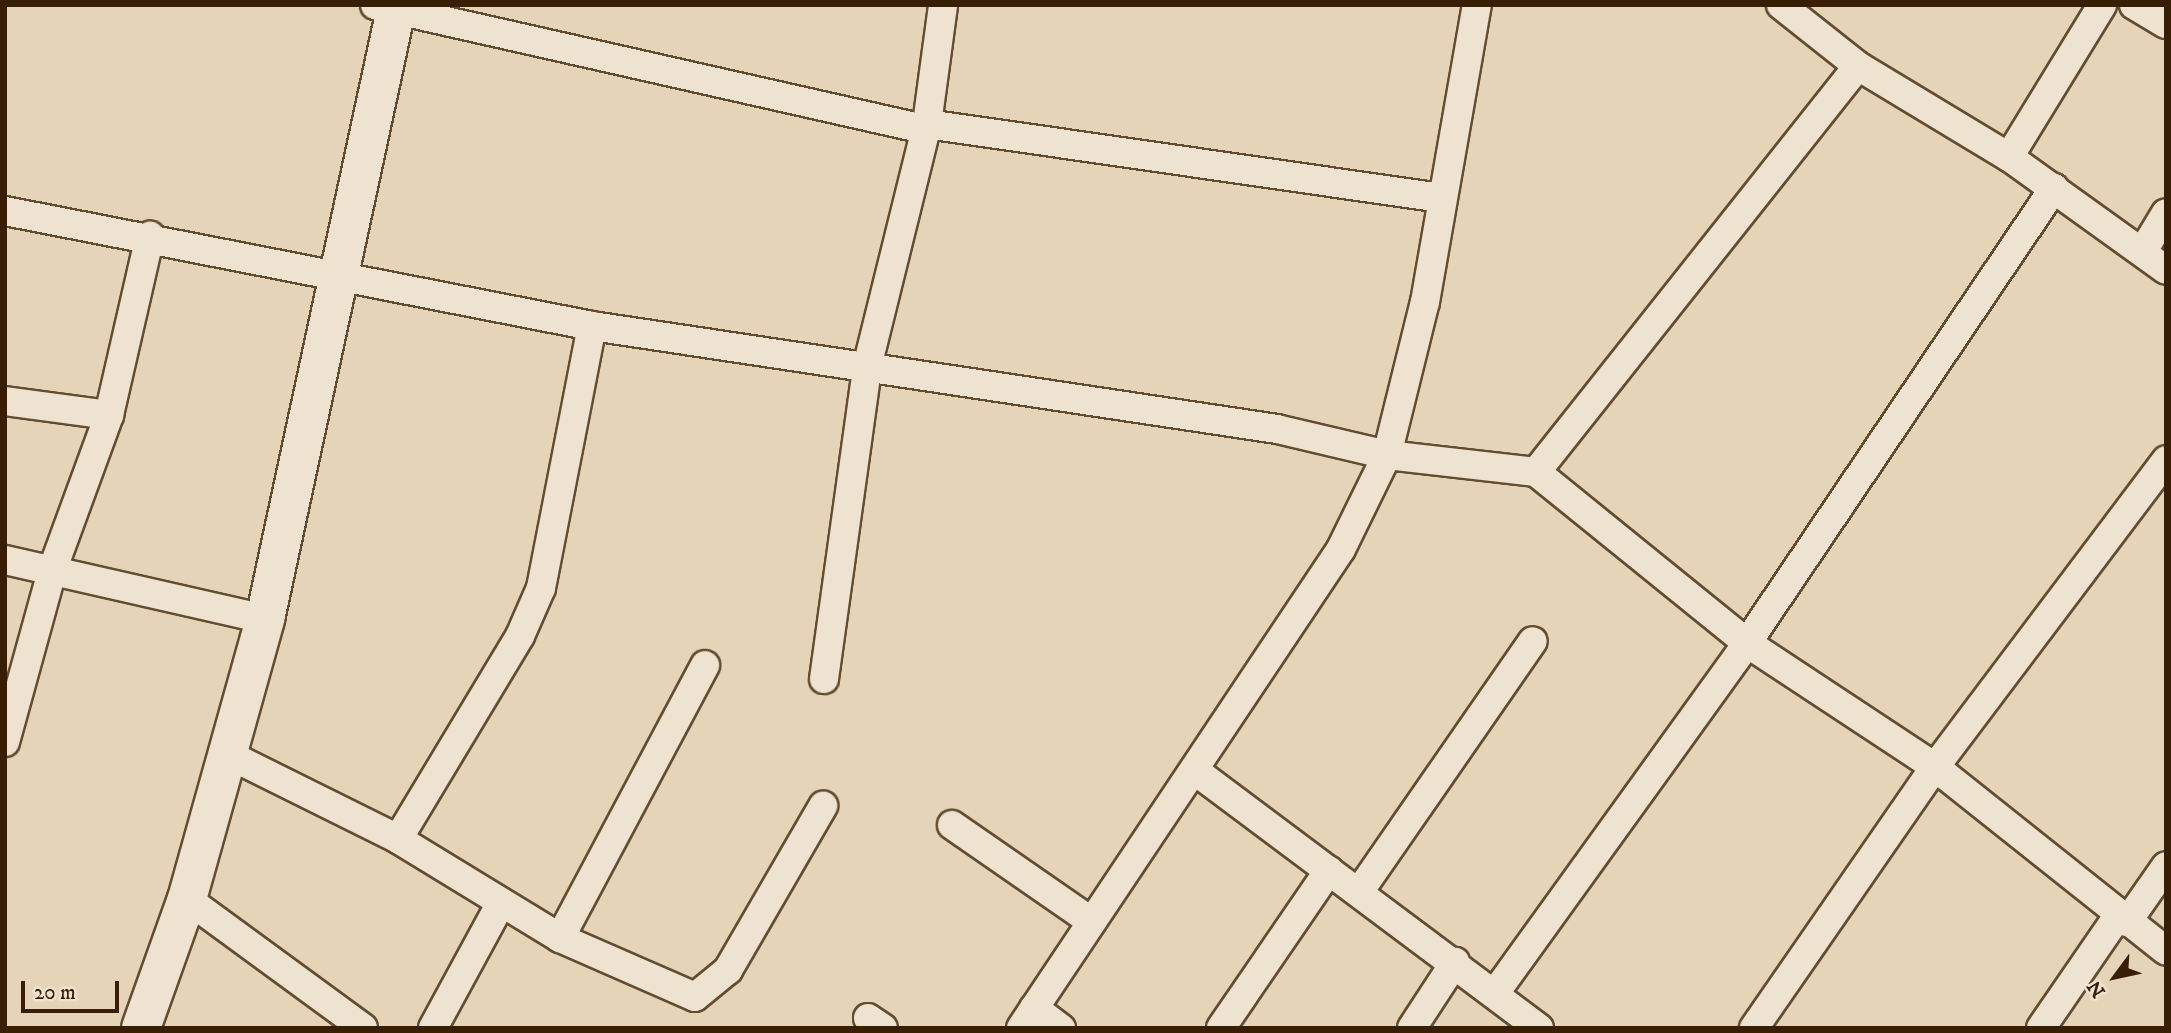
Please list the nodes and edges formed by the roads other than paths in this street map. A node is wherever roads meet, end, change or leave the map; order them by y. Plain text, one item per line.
1 (943, 5) edge
2 (1477, 5) edge
3 (1781, 5) edge
4 (2102, 5) edge
5 (2134, 5) edge
6 (389, 6) edge
7 (2166, 24) edge
8 (1858, 66) junction
9 (925, 127) junction
10 (2009, 157) junction
11 (2054, 188) junction
12 (1441, 198) junction
13 (5, 211) edge
14 (2166, 212) edge
15 (150, 236) junction
16 (2143, 251) junction
17 (2166, 270) edge
18 (341, 279) junction
19 (592, 326) junction
20 (868, 363) junction
21 (5, 401) edge
22 (109, 415) junction
23 (1387, 455) junction
24 (2166, 460) edge
25 (1536, 472) junction
26 (5, 560) edge
27 (52, 571) junction
28 (265, 619) junction
29 (1533, 641) dead end
30 (1747, 643) junction
31 (705, 666) dead end
32 (824, 679) dead end
33 (5, 742) edge
34 (229, 754) junction
35 (1935, 767) junction
36 (1194, 770) junction
37 (823, 806) dead end
38 (952, 825) dead end
39 (398, 839) junction
40 (2166, 866) edge
41 (1329, 870) junction
42 (1359, 892) junction
43 (187, 899) junction
44 (501, 903) junction
45 (2123, 919) junction
46 (1092, 922) junction
47 (560, 938) junction
48 (2166, 951) edge
49 (1455, 962) junction
50 (1495, 993) junction
51 (1028, 1018) edge
52 (141, 1028) edge
53 (363, 1028) edge
54 (433, 1028) edge
55 (1061, 1028) edge
56 (1221, 1028) edge
57 (1412, 1028) edge
58 (1539, 1028) edge
59 (1754, 1028) edge
60 (2041, 1028) edge

1 - 9 street
2 - 12 street
3 - 8 street
4 - 10 street
5 - 7 street
6 - 9 street
6 - 18 main road
8 - 10 street
8 - 25 street
9 - 12 street
9 - 20 street
10 - 11 street
11 - 16 street
11 - 30 street
12 - 23 street
13 - 15 street
14 - 16 street
15 - 18 street
15 - 22 street
16 - 17 street
18 - 19 street
18 - 28 main road
19 - 20 street
19 - 39 street
20 - 23 street
20 - 32 street
21 - 22 street
22 - 27 street
23 - 25 street
23 - 36 street
24 - 35 street
25 - 30 street
26 - 27 street
27 - 28 street
27 - 33 street
28 - 34 main road
29 - 42 street
30 - 35 street
30 - 50 street
31 - 47 street
34 - 39 street
34 - 43 main road
35 - 45 street
35 - 59 street
36 - 41 street
36 - 46 street
37 - 47 street
38 - 46 street
39 - 44 street
40 - 45 street
41 - 42 street
41 - 56 street
42 - 49 street
43 - 52 main road
43 - 53 street
44 - 47 street
44 - 54 street
45 - 48 street
45 - 60 street
46 - 51 street
49 - 50 street
49 - 57 street
50 - 58 street
51 - 55 street

